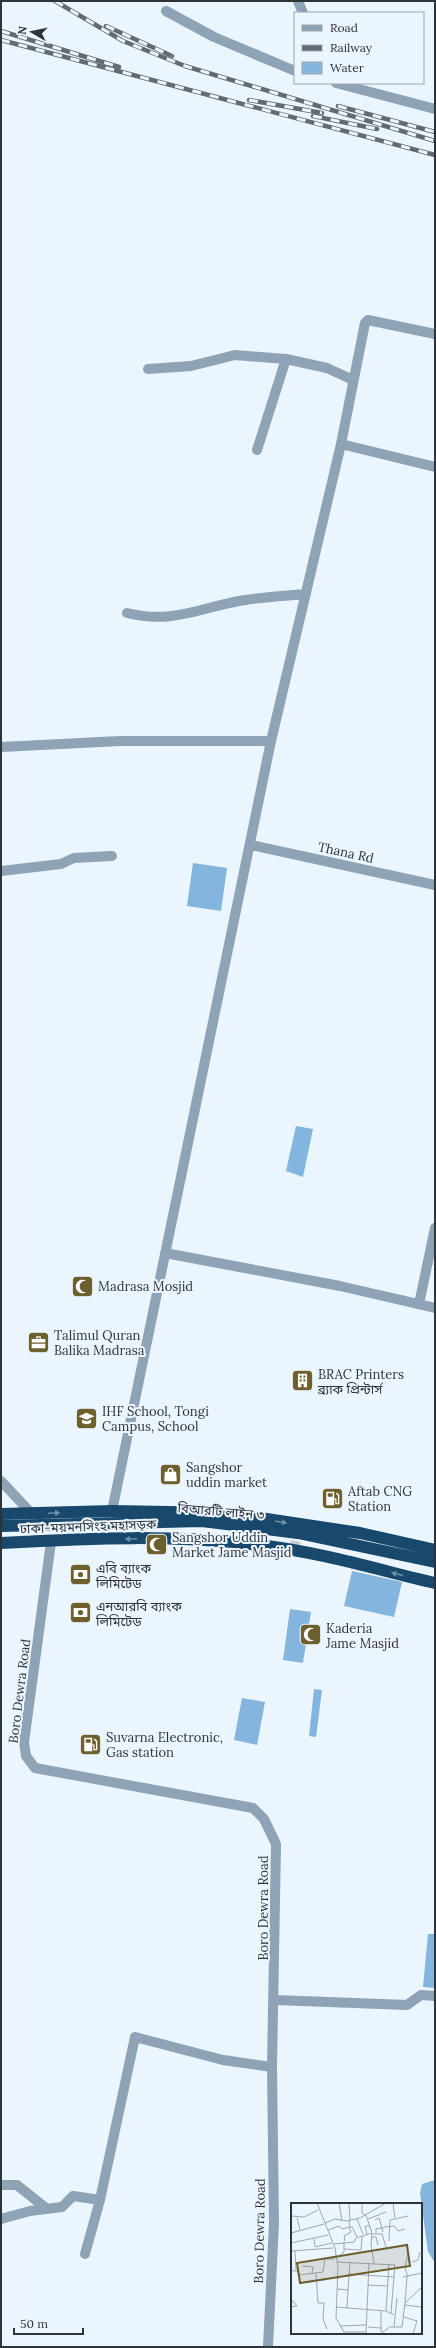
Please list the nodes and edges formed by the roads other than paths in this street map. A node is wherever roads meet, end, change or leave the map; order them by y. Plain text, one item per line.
1 (298, 1) edge
2 (166, 11) dead end
3 (303, 12) edge
4 (294, 71) edge
5 (341, 84) edge
6 (435, 109) edge
7 (435, 334) edge
8 (286, 359) junction
9 (148, 369) dead end
10 (353, 380) junction
11 (341, 444) junction
12 (257, 450) dead end
13 (435, 467) edge
14 (306, 594) junction
15 (127, 613) dead end
16 (271, 741) junction
17 (1, 747) edge
18 (251, 845) junction
19 (112, 856) dead end
20 (1, 871) edge
21 (435, 885) edge
22 (435, 1228) edge
23 (165, 1253) junction
24 (418, 1304) junction
25 (435, 1308) edge
26 (1, 1481) edge
27 (112, 1511) junction
28 (1, 1514) edge
29 (32, 1514) junction
30 (1, 1526) edge
31 (51, 1542) junction
32 (1, 1543) edge
33 (435, 1550) edge
34 (435, 1562) edge
35 (435, 1583) edge
36 (435, 1996) edge
37 (275, 2000) junction
38 (272, 2067) junction
39 (1, 2185) edge
40 (100, 2200) junction
41 (47, 2209) junction
42 (1, 2219) edge
43 (85, 2254) dead end
44 (268, 2347) edge

1 - 3 street
2 - 4 street
5 - 6 street
7 - 10 street
8 - 9 street
8 - 10 street
8 - 12 street
10 - 11 street
11 - 13 street
11 - 14 street
14 - 15 street
14 - 16 street
16 - 17 street
16 - 18 street
18 - 21 street, Thana Rd
18 - 23 street
19 - 20 street
22 - 24 street
23 - 24 street
23 - 27 street
24 - 25 street
26 - 29 street
29 -> 27 highway, ঢাকা-ময়মনসিংহ মহাসড়ক
27 -> 33 highway, ঢাকা-ময়মনসিংহ মহাসড়ক
28 - 29 highway, ঢাকা-ময়মনসিংহ মহাসড়ক
30 - 34 highway, বিআরটি লাইন ৩, bridge
31 - 32 highway, ঢাকা-ময়মনসিংহ মহাসড়ক
35 -> 31 highway, ঢাকা-ময়মনসিংহ মহাসড়ক
31 - 37 street, Boro Dewra Road
36 - 37 street
37 - 38 street, Boro Dewra Road
38 - 40 street
38 - 44 street, Boro Dewra Road
39 - 41 street
40 - 41 street
40 - 43 street
41 - 42 street

